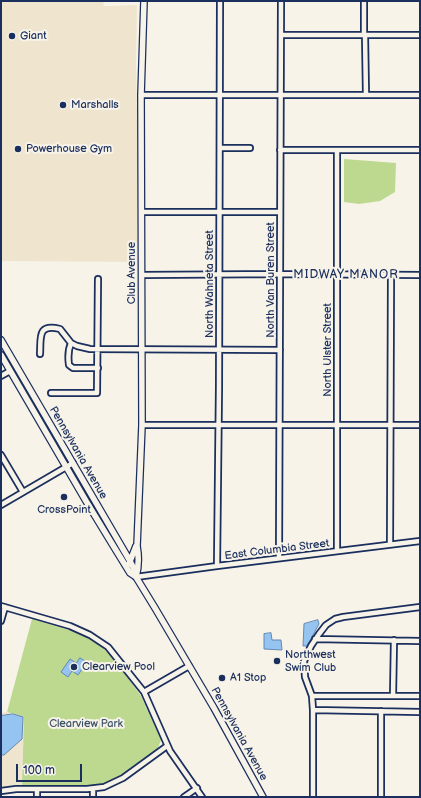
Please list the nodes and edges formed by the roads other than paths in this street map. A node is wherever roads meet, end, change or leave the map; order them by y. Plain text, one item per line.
1 (144, 1) edge
2 (220, 1) edge
3 (281, 1) edge
4 (364, 1) edge
5 (281, 35) junction
6 (364, 35) junction
7 (420, 35) edge
8 (142, 95) junction
9 (219, 95) junction
10 (280, 95) junction
11 (366, 95) junction
12 (420, 95) edge
13 (220, 148) junction
14 (250, 148) dead end
15 (280, 150) junction
16 (337, 150) junction
17 (420, 150) edge
18 (142, 212) junction
19 (220, 212) junction
20 (280, 212) junction
21 (219, 274) junction
22 (280, 274) junction
23 (338, 274) junction
24 (142, 275) junction
25 (391, 275) junction
26 (420, 275) edge
27 (98, 279) dead end
28 (1, 340) edge
29 (71, 343) junction
30 (98, 349) junction
31 (141, 350) junction
32 (218, 350) junction
33 (280, 350) junction
34 (40, 354) dead end
35 (1, 355) edge
36 (98, 368) junction
37 (10, 371) junction
38 (1, 376) edge
39 (51, 393) dead end
40 (142, 425) junction
41 (218, 425) junction
42 (280, 425) junction
43 (337, 425) junction
44 (391, 425) junction
45 (420, 425) edge
46 (1, 455) edge
47 (73, 463) junction
48 (66, 467) junction
49 (23, 492) junction
50 (1, 505) edge
51 (420, 541) edge
52 (390, 544) junction
53 (137, 546) junction
54 (337, 551) junction
55 (279, 558) junction
56 (130, 561) junction
57 (217, 566) junction
58 (127, 568) junction
59 (136, 577) junction
60 (3, 607) edge
61 (420, 607) edge
62 (1, 621) edge
63 (316, 639) junction
64 (394, 640) junction
65 (420, 641) edge
66 (189, 666) junction
67 (144, 692) junction
68 (312, 696) junction
69 (393, 696) junction
70 (420, 696) edge
71 (313, 710) junction
72 (381, 711) junction
73 (420, 712) edge
74 (167, 746) junction
75 (197, 788) junction
76 (37, 789) junction
77 (93, 789) junction
78 (1, 790) edge
79 (37, 797) edge
80 (93, 797) edge
81 (184, 797) edge
82 (202, 797) edge
83 (263, 797) edge
84 (313, 797) edge
85 (381, 797) edge

1 - 8 street, Club Avenue
2 - 9 street, North Wahneta Street
3 - 5 street, North Van Buren Street
4 - 6 street
5 - 6 street
5 - 10 street, North Van Buren Street
6 - 7 street
6 - 11 street
8 - 9 street
8 - 18 street, Club Avenue
9 - 10 street
9 - 13 street, North Wahneta Street
10 - 11 street
10 - 15 street, North Van Buren Street
11 - 12 street
13 - 14 street
13 - 19 street, North Wahneta Street
15 - 16 street
15 - 20 street, North Van Buren Street
16 - 17 street
16 - 23 street, North Ulster Street
18 - 19 street
18 - 24 street, Club Avenue
19 - 20 street
19 - 21 street, North Wahneta Street
20 - 22 street, North Van Buren Street
21 - 22 street
21 - 24 street
21 - 32 street, North Wahneta Street
22 - 23 street
22 - 33 street, North Van Buren Street
23 - 25 street
23 - 43 street, North Ulster Street
24 - 31 street, Club Avenue
25 - 26 street
25 - 44 street
27 - 30 street
28 - 47 street, Pennsylvania Avenue
29 - 30 street
29 - 34 street
29 - 36 street
30 - 31 street
30 - 36 street
31 - 32 street
31 - 40 street, Club Avenue
32 - 33 street
32 - 41 street, North Wahneta Street
33 - 42 street, North Van Buren Street
35 - 37 street, Pennsylvania Avenue
36 - 39 street
37 - 38 street
37 - 48 street, Pennsylvania Avenue
40 - 41 street
40 - 53 street, Club Avenue
41 - 42 street
41 - 57 street, North Wahneta Street
42 - 43 street
42 - 55 street, North Van Buren Street
43 - 44 street
43 - 54 street, North Ulster Street
44 - 45 street
44 - 52 street
46 - 49 street
47 - 48 street
47 - 56 street, Pennsylvania Avenue
48 - 49 street
48 - 58 street, Pennsylvania Avenue
49 - 50 street
51 - 52 street, East Columbia Street
52 - 54 street, East Columbia Street
53 - 56 street, Club Avenue
53 - 59 street, Club Avenue
54 - 55 street, East Columbia Street
55 - 57 street, East Columbia Street
56 - 58 street, Club Avenue
56 - 59 street, Pennsylvania Avenue
57 - 59 street, East Columbia Street
58 - 59 street, Pennsylvania Avenue
59 - 66 street, Pennsylvania Avenue
60 - 62 street
60 - 67 street
61 - 63 street
63 - 64 street
63 - 68 street
64 - 65 street
64 - 69 street
66 - 67 street
66 - 83 street, Pennsylvania Avenue
67 - 74 street
68 - 69 street
68 - 71 street
69 - 70 street
71 - 72 street
71 - 84 street
72 - 73 street
72 - 85 street
74 - 75 street
74 - 77 street
75 - 81 street
75 - 82 street
76 - 77 street
76 - 78 street
76 - 79 street
77 - 80 street

